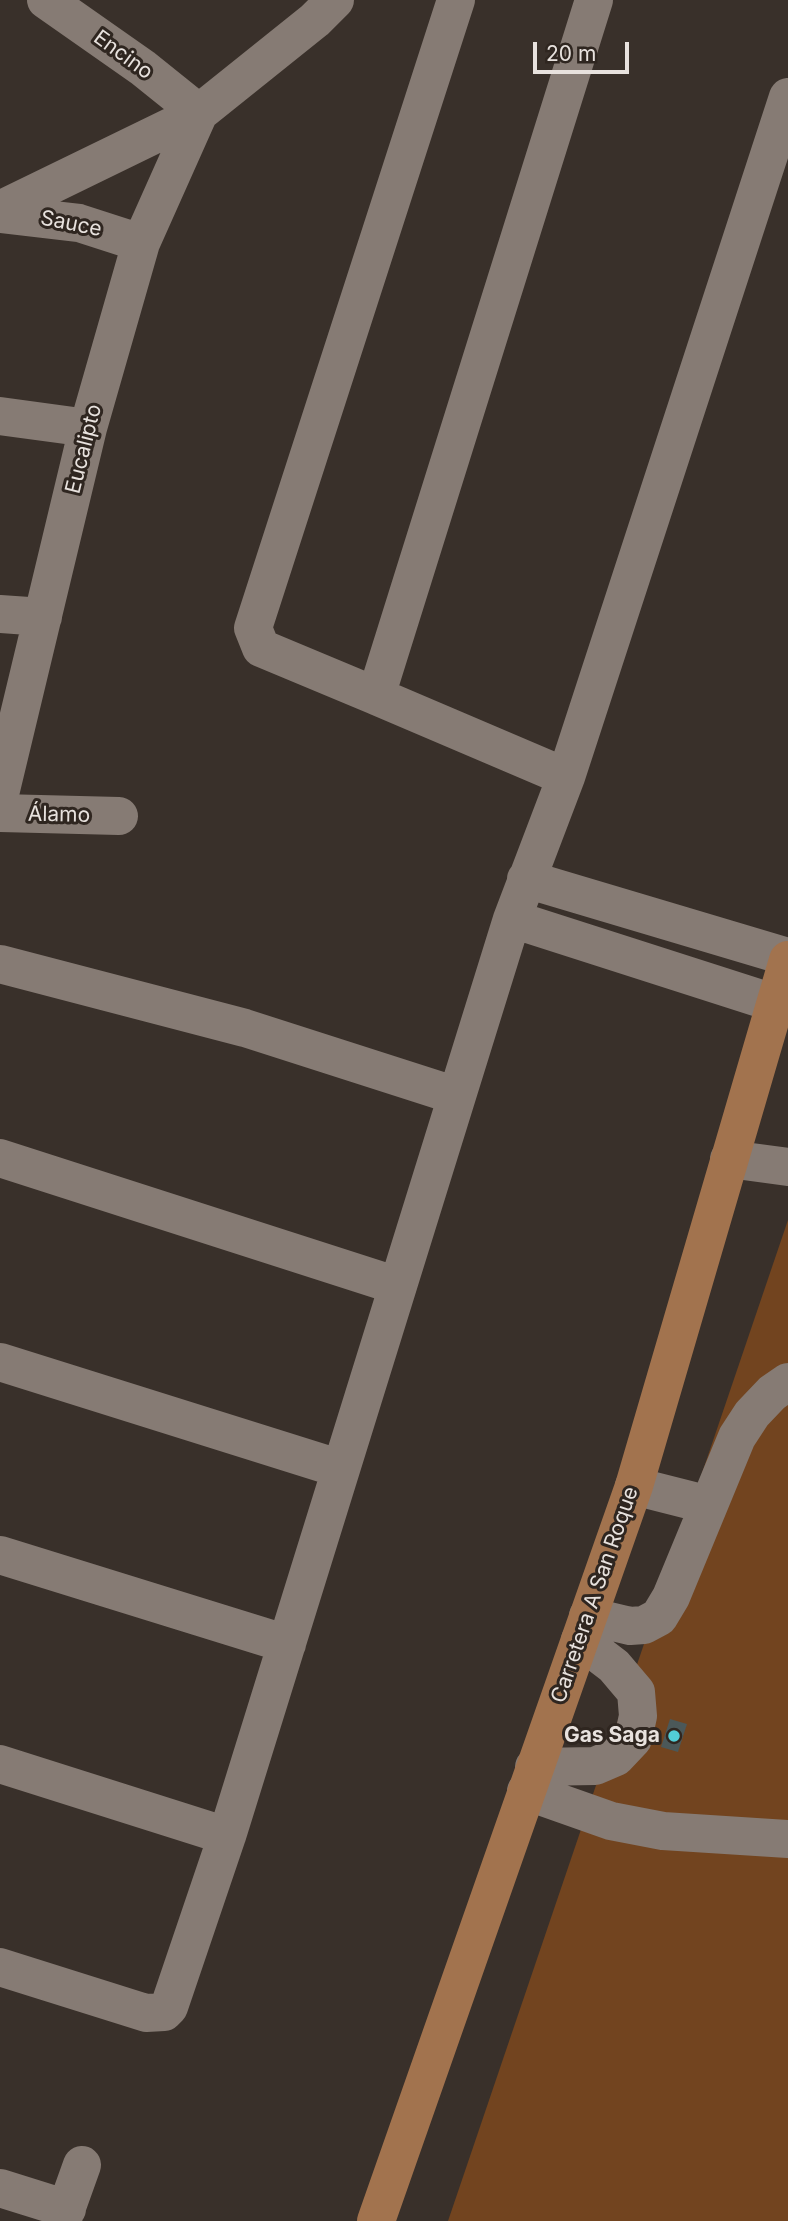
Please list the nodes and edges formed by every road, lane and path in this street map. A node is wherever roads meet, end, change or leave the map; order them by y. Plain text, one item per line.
1 (46, 0) edge
2 (335, 0) edge
3 (456, 0) edge
4 (594, 0) edge
5 (788, 97) edge
6 (199, 113) junction
7 (0, 212) edge
8 (141, 243) junction
9 (0, 416) edge
10 (88, 428) junction
11 (0, 614) edge
12 (43, 617) junction
13 (376, 696) junction
14 (566, 777) junction
15 (0, 794) edge
16 (0, 813) edge
17 (119, 816) dead end
18 (526, 879) junction
19 (512, 919) junction
20 (788, 959) edge
21 (0, 964) edge
22 (774, 1003) junction
23 (457, 1096) junction
24 (0, 1158) edge
25 (729, 1159) junction
26 (788, 1167) edge
27 (398, 1286) junction
28 (0, 1362) edge
29 (788, 1382) edge
30 (341, 1469) junction
31 (634, 1486) junction
32 (709, 1504) junction
33 (0, 1555) edge
34 (584, 1628) junction
35 (287, 1644) junction
36 (0, 1764) edge
37 (530, 1779) junction
38 (227, 1836) junction
39 (788, 1839) edge
40 (0, 1968) edge
41 (82, 2165) dead end
42 (0, 2188) edge
43 (65, 2215) edge
44 (376, 2221) edge

1 - 6 street, Encino
2 - 6 street
3 - 13 street
4 - 13 street
5 - 14 street
6 - 7 street
6 - 8 street, Eucalipto
7 - 8 street, Sauce
8 - 10 street, Eucalipto
9 - 10 street
10 - 12 street, Eucalipto
11 - 12 street
12 - 15 street, Eucalipto
13 - 14 street
14 - 18 street
16 - 17 street, Álamo
18 - 19 street
18 - 20 street
19 - 22 street
19 - 23 street
20 - 22 main road, Carretera A San Roque
21 - 23 street
22 - 25 main road, Carretera A San Roque
23 - 27 street
24 - 27 street
25 - 26 street
25 - 31 main road, Carretera A San Roque
27 - 30 street
28 - 30 street
29 - 32 street
30 - 35 street
31 - 32 street
31 - 34 main road, Carretera A San Roque
32 - 34 street
33 - 35 street
34 - 37 main road, Carretera A San Roque
34 - 37 street
35 - 38 street
36 - 38 street
37 - 39 street
37 - 44 main road, Carretera A San Roque
38 - 40 street
41 - 43 street
42 - 43 street

